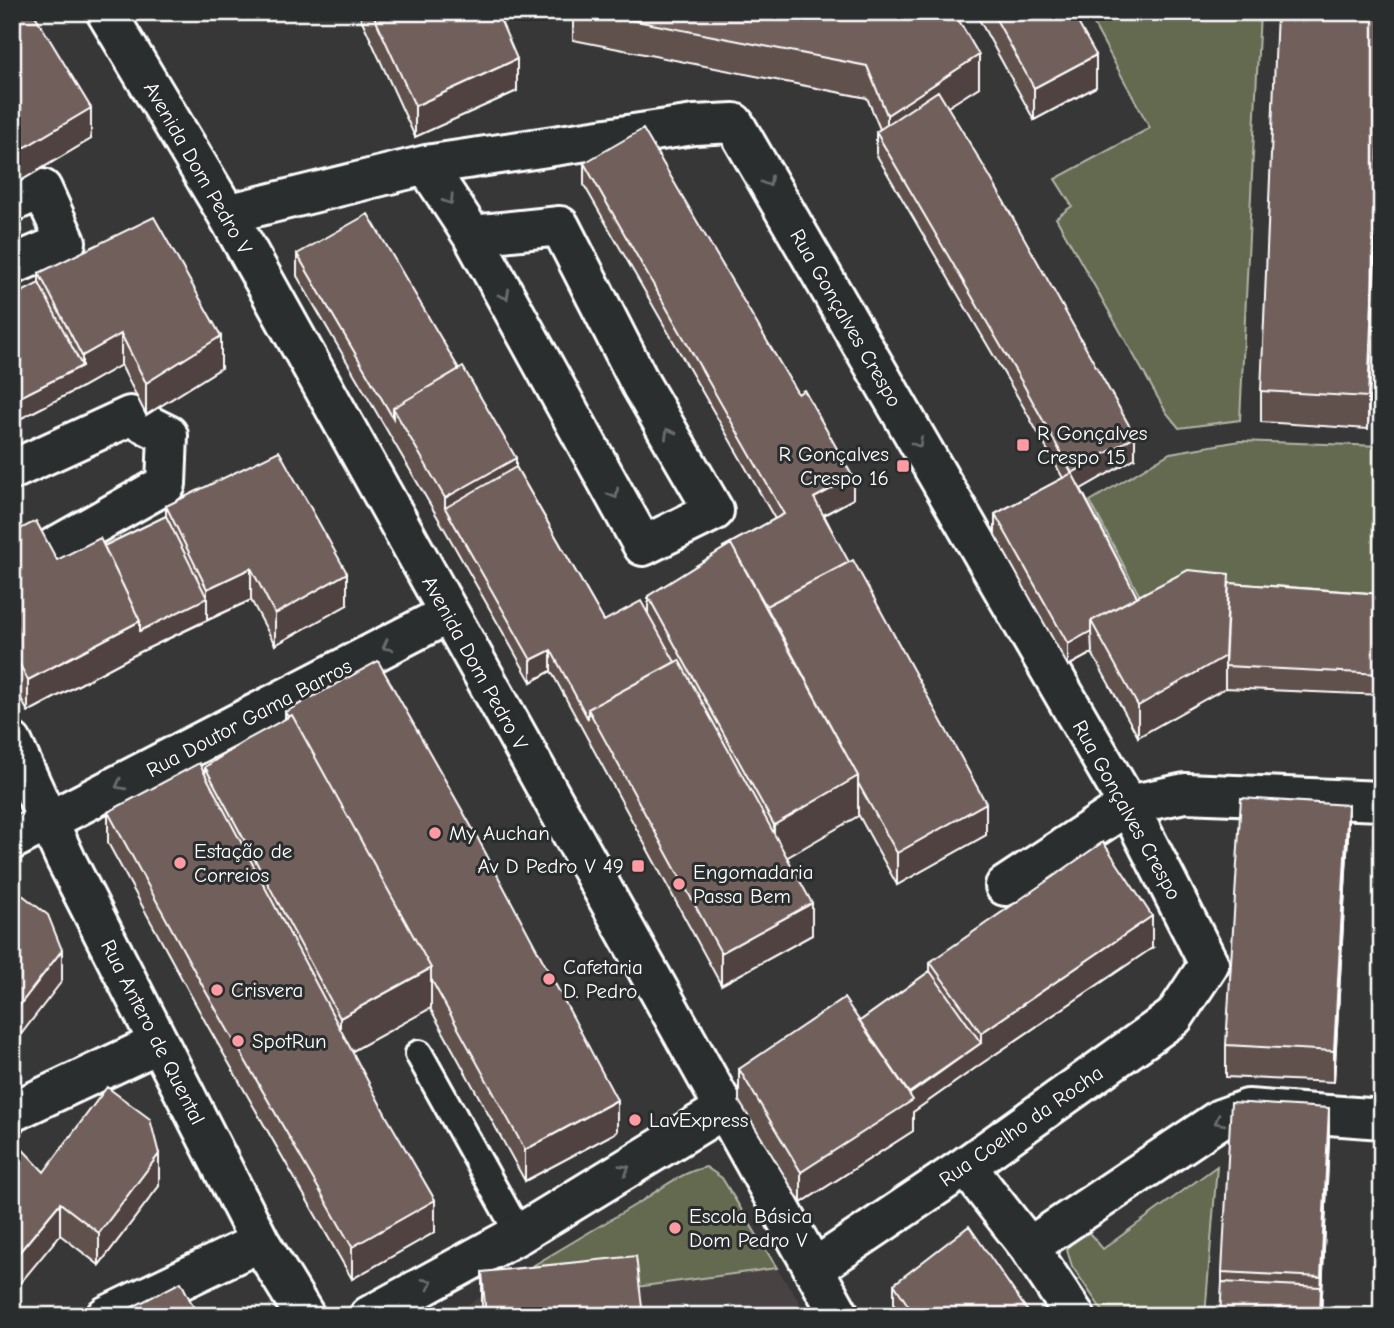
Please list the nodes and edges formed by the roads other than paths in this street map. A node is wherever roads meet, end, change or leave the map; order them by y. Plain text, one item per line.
1 (106, 12) edge
2 (426, 165) junction
3 (12, 202) edge
4 (227, 214) junction
5 (472, 235) junction
6 (12, 265) edge
7 (12, 470) edge
8 (12, 571) edge
9 (448, 614) junction
10 (12, 742) edge
11 (1382, 801) edge
12 (1128, 805) junction
13 (50, 822) junction
14 (12, 840) edge
15 (1005, 886) dead end
16 (1209, 964) joint
17 (159, 1043) junction
18 (419, 1054) dead end
19 (724, 1109) junction
20 (12, 1112) edge
21 (1382, 1119) edge
22 (966, 1166) junction
23 (519, 1234) junction
24 (260, 1242) junction
25 (1029, 1247) junction
26 (813, 1269) junction
27 (106, 1316) edge
28 (305, 1316) edge
29 (369, 1316) edge
30 (840, 1316) edge
31 (1075, 1316) edge

1 - 4 street, Avenida Dom Pedro V
2 - 4 street, Rua Gonçalves Crespo
2 -> 5 street
2 -> 12 street, Rua Gonçalves Crespo
3 - 6 street
4 - 9 street, Avenida Dom Pedro V
5 -> 5 street
7 - 8 street
9 -> 13 street, Rua Doutor Gama Barros
9 - 19 street, Avenida Dom Pedro V
10 - 13 street, Rua Antero de Quental
11 - 12 street
12 - 15 street
12 - 16 street, Rua Gonçalves Crespo
13 - 14 street, Rua Doutor Gama Barros
13 - 17 street, Rua Antero de Quental
16 - 22 street, Rua Coelho da Rocha
17 - 20 street
17 - 24 street, Rua Antero de Quental
18 - 23 lane
23 -> 19 street
19 - 26 street, Avenida Dom Pedro V
21 -> 25 street
22 - 25 street
22 - 26 street, Rua Coelho da Rocha
29 -> 23 street
24 - 27 street
24 - 28 street, Rua Antero de Quental
25 - 31 street
26 - 30 street, Avenida Dom Pedro V

